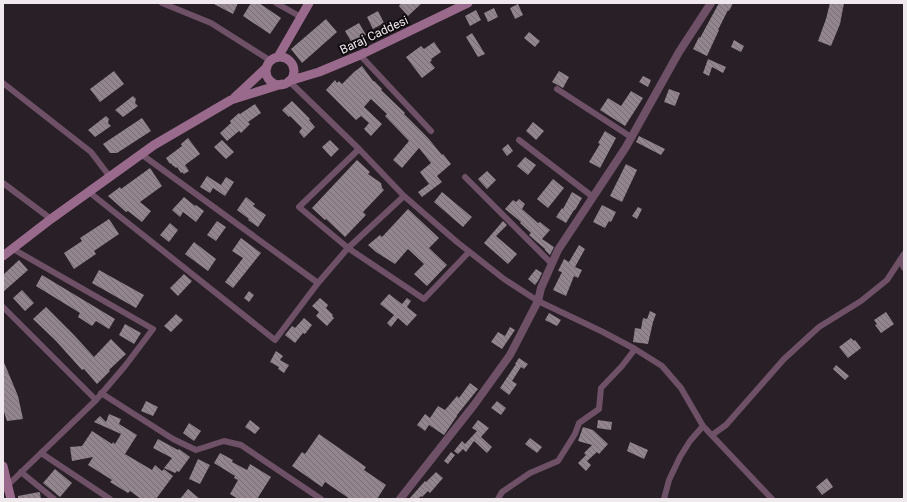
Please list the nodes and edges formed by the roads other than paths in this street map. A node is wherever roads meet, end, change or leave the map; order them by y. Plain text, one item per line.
1 (162, 3) edge
2 (276, 3) edge
3 (309, 3) edge
4 (468, 3) edge
5 (711, 3) edge
6 (301, 17) junction
7 (360, 56) junction
8 (272, 62) junction
9 (3, 83) edge
10 (285, 83) junction
11 (557, 89) dead end
12 (231, 100) junction
13 (431, 131) dead end
14 (631, 136) junction
15 (519, 140) dead end
16 (359, 149) junction
17 (141, 154) junction
18 (110, 177) junction
19 (465, 177) dead end
20 (3, 183) edge
21 (89, 192) junction
22 (404, 196) junction
23 (593, 197) junction
24 (51, 219) junction
25 (348, 248) junction
26 (12, 249) junction
27 (469, 252) junction
28 (904, 254) edge
29 (3, 256) edge
30 (900, 260) junction
31 (552, 264) junction
32 (904, 268) edge
33 (318, 283) junction
34 (538, 302) junction
35 (3, 307) edge
36 (635, 349) junction
37 (101, 393) junction
38 (96, 400) junction
39 (703, 426) junction
40 (712, 435) junction
41 (41, 453) junction
42 (3, 466) edge
43 (21, 472) junction
44 (5, 488) edge
45 (11, 499) edge
46 (54, 499) edge
47 (110, 499) edge
48 (321, 499) edge
49 (400, 499) edge
50 (498, 499) edge
51 (664, 499) edge
52 (772, 499) edge

1 - 8 street
2 - 6 street
3 - 6 main road
4 - 7 main road, Baraj Caddesi
5 - 14 street
6 - 8 main road
7 - 10 main road, Baraj Caddesi
7 - 13 street
8 - 10 main road
8 - 10 main road
8 - 12 main road
9 - 18 street
10 - 12 main road, Baraj Caddesi
10 - 16 street
11 - 14 street
12 - 17 main road
14 - 23 street
15 - 23 street
16 - 22 street
16 - 25 street
17 - 18 main road
17 - 33 street
18 - 21 main road
19 - 31 street
20 - 24 street
21 - 24 main road
21 - 33 street
22 - 25 street
22 - 27 street
23 - 31 street
24 - 26 main road
25 - 27 street
25 - 33 street
26 - 29 main road
26 - 37 street
27 - 34 street
28 - 30 street
30 - 32 street
30 - 40 street
31 - 34 street
34 - 36 street
34 - 49 street
35 - 38 street
36 - 39 street
36 - 50 street
37 - 38 street
37 - 48 street
38 - 41 street
39 - 40 street
39 - 51 street
40 - 52 street
41 - 43 street
41 - 47 street
42 - 44 main road
43 - 44 street
43 - 46 street
44 - 45 main road

